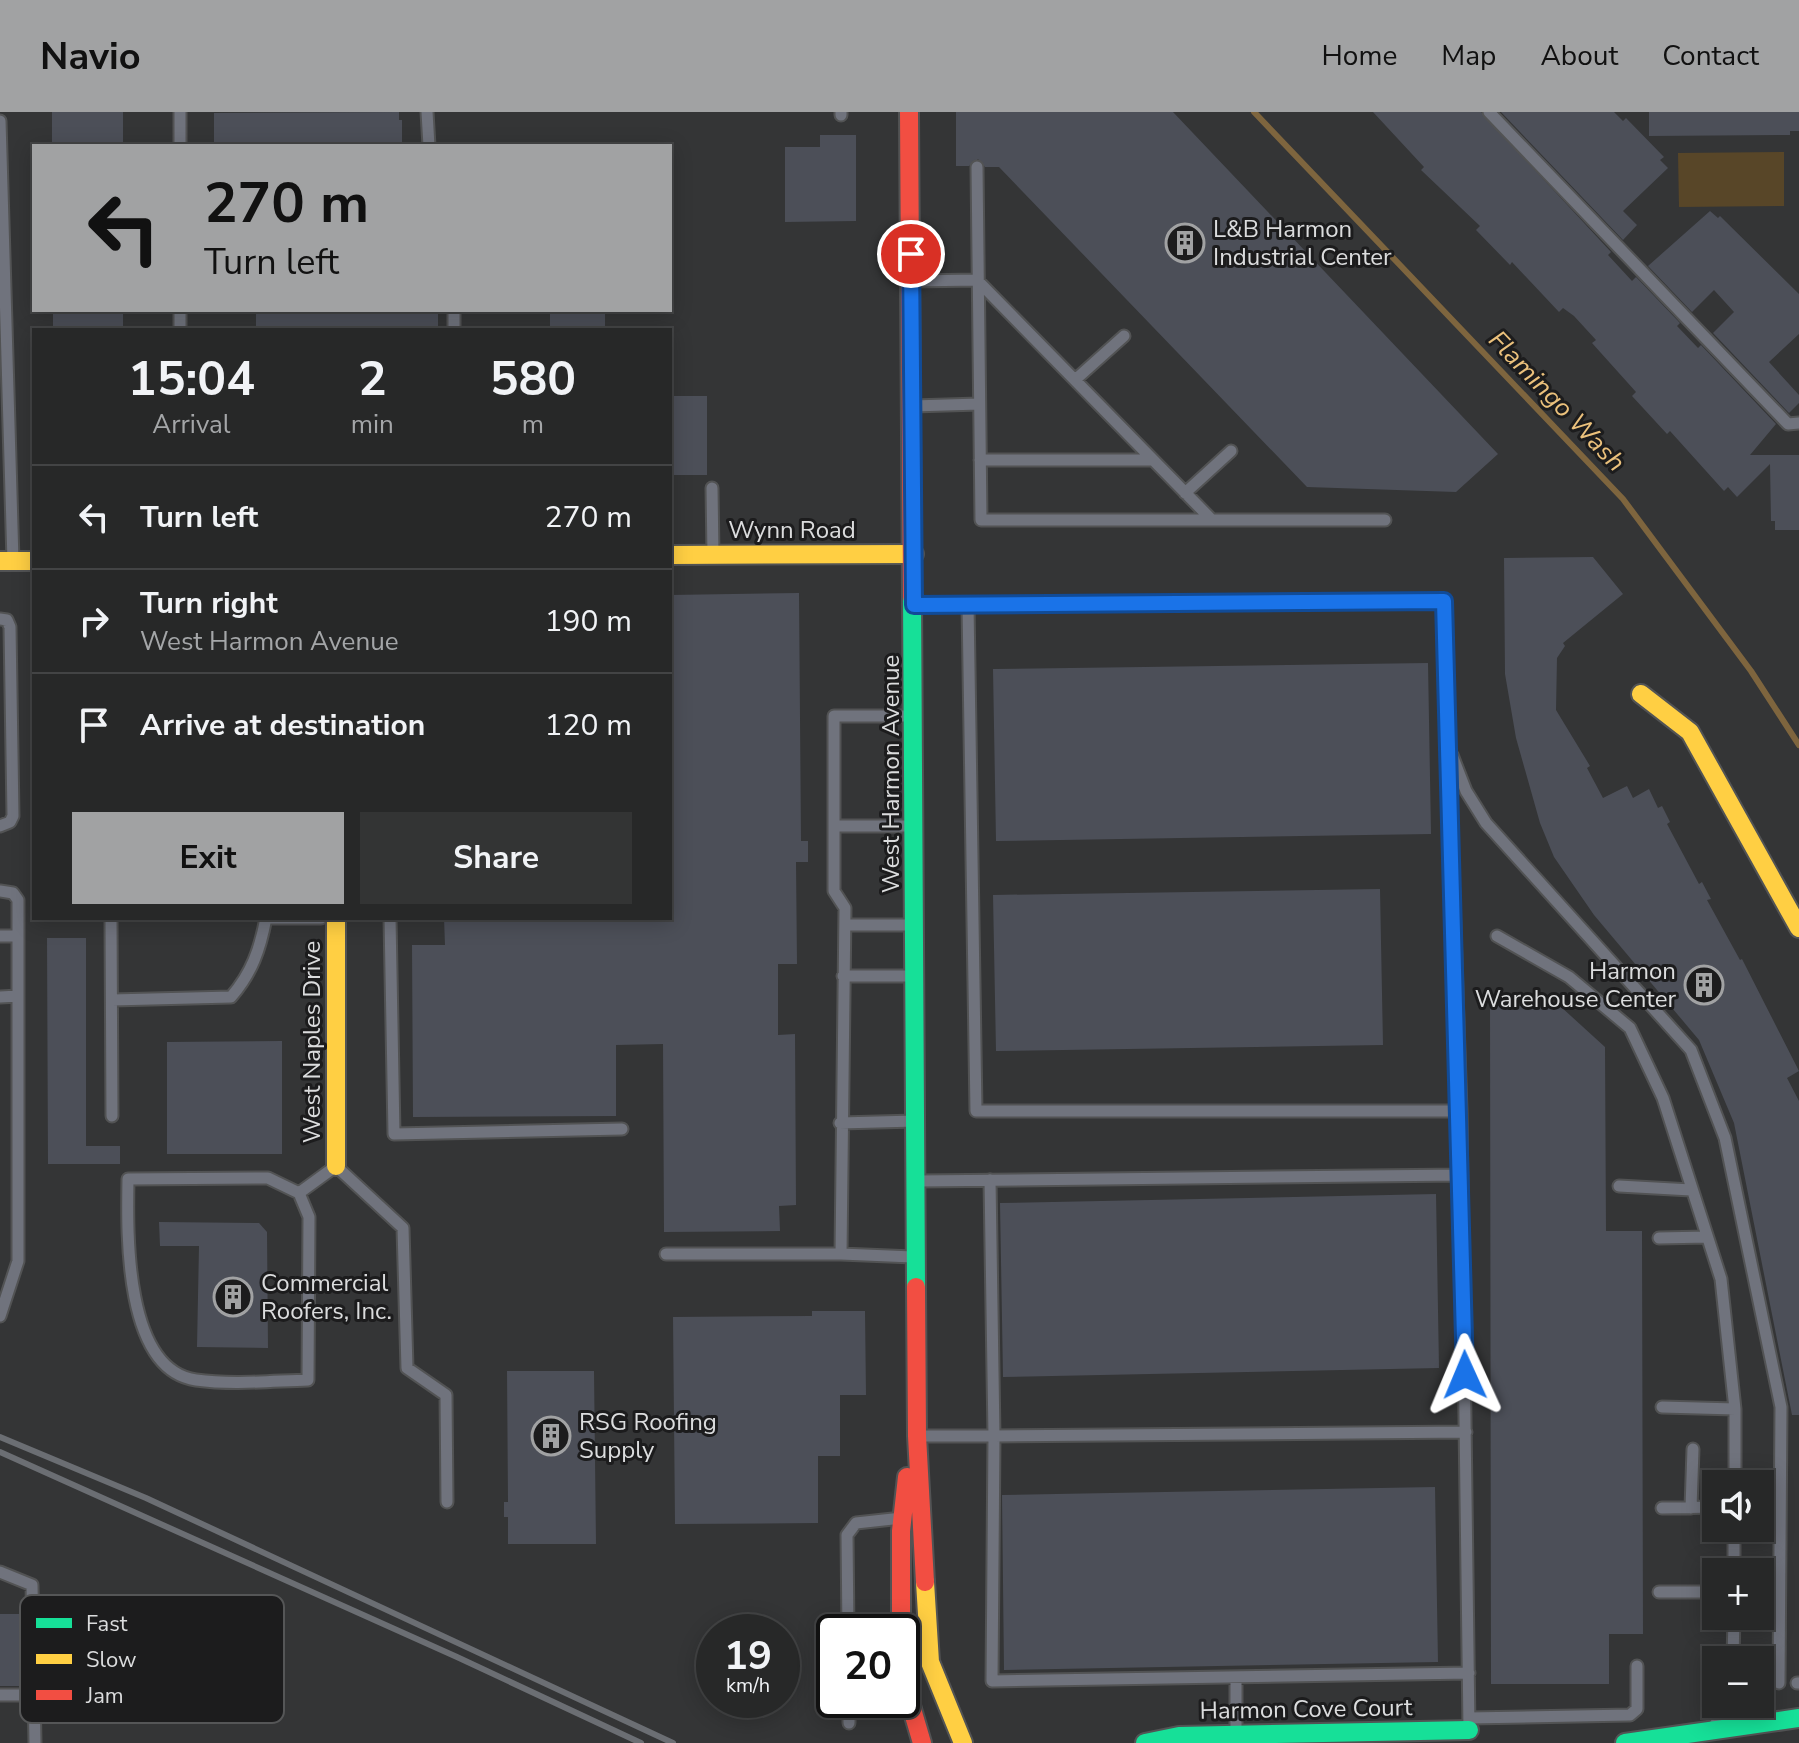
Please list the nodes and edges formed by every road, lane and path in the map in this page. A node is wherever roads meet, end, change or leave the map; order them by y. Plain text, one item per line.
1 (180, 112) edge
2 (427, 112) edge
3 (909, 112) edge
4 (1489, 112) edge
5 (0, 121) edge
6 (180, 144) edge
7 (429, 144) edge
8 (977, 167) dead end
9 (977, 280) junction
10 (911, 281) junction
11 (3, 312) edge
12 (1124, 336) dead end
13 (1075, 380) junction
14 (979, 404) junction
15 (913, 406) junction
16 (1799, 423) edge
17 (1231, 451) dead end
18 (980, 460) junction
19 (1153, 460) junction
20 (712, 488) dead end
21 (1185, 493) junction
22 (6, 502) edge
23 (1211, 519) junction
24 (1385, 520) dead end
25 (914, 554) junction
26 (672, 555) edge
27 (713, 555) junction
28 (6, 561) edge
29 (32, 561) edge
30 (914, 605) junction
31 (968, 605) junction
32 (0, 619) edge
33 (1641, 694) dead end
34 (915, 716) junction
35 (1449, 746) junction
36 (6, 759) edge
37 (0, 826) edge
38 (834, 826) junction
39 (915, 826) junction
40 (0, 891) edge
41 (111, 920) edge
42 (266, 920) edge
43 (336, 920) edge
44 (390, 920) edge
45 (845, 925) junction
46 (915, 925) junction
47 (1799, 928) edge
48 (0, 936) edge
49 (18, 936) junction
50 (1497, 936) dead end
51 (843, 976) junction
52 (916, 976) junction
53 (18, 996) junction
54 (0, 997) edge
55 (112, 1000) junction
56 (1461, 1111) junction
57 (112, 1116) dead end
58 (916, 1121) junction
59 (840, 1123) junction
60 (622, 1129) dead end
61 (336, 1166) junction
62 (1462, 1175) junction
63 (990, 1180) junction
64 (916, 1181) junction
65 (1619, 1186) dead end
66 (1691, 1190) junction
67 (299, 1193) junction
68 (1707, 1237) junction
69 (1659, 1238) dead end
70 (666, 1254) dead end
71 (841, 1254) junction
72 (917, 1257) junction
73 (0, 1316) edge
74 (1662, 1407) dead end
75 (1735, 1409) junction
76 (1466, 1432) junction
77 (917, 1436) junction
78 (994, 1436) junction
79 (1693, 1449) dead end
80 (1735, 1470) edge
81 (447, 1502) dead end
82 (1662, 1508) dead end
83 (1691, 1508) junction
84 (1702, 1508) edge
85 (923, 1517) junction
86 (902, 1518) junction
87 (0, 1572) edge
88 (1659, 1592) dead end
89 (1702, 1592) edge
90 (32, 1595) edge
91 (848, 1614) edge
92 (901, 1614) edge
93 (1637, 1666) dead end
94 (1469, 1673) junction
95 (1236, 1677) junction
96 (1779, 1683) dead end
97 (849, 1718) edge
98 (915, 1718) edge
99 (1724, 1718) edge
100 (1740, 1718) edge
101 (1799, 1718) edge
102 (34, 1723) edge
103 (849, 1723) dead end
104 (1469, 1724) junction
105 (1744, 1724) junction
106 (1236, 1735) junction
107 (1713, 1736) edge
108 (35, 1743) edge
109 (922, 1743) edge
110 (963, 1743) edge
111 (1145, 1743) edge
112 (1625, 1743) edge
113 (1747, 1743) edge

1 - 6 lane
2 - 7 lane
3 - 10 main road, West Harmon Avenue
4 - 16 lane
5 - 11 lane
8 - 9 lane
9 - 10 lane
9 - 13 lane
9 - 14 lane
10 - 15 main road, West Harmon Avenue
11 - 22 lane
12 - 13 lane
13 - 19 lane
14 - 15 lane
14 - 18 lane
15 - 25 main road, West Harmon Avenue
17 - 21 lane
18 - 19 lane
18 - 23 lane
19 - 21 lane
20 - 27 lane
21 - 23 lane
22 - 28 lane
23 - 24 lane
25 - 27 main road, Wynn Road
25 - 30 main road, West Harmon Avenue
26 - 27 main road, Wynn Road
28 - 29 main road
30 - 31 lane
30 - 34 main road, West Harmon Avenue
31 - 35 lane
31 - 56 lane
32 - 36 lane
33 - 47 main road
34 - 38 lane
34 - 39 main road, West Harmon Avenue
35 - 56 lane
35 - 96 lane
36 - 37 lane
38 - 39 lane
38 - 45 lane
39 - 46 main road, West Harmon Avenue
40 - 49 lane
41 - 55 lane
42 - 55 lane
43 - 61 main road, West Naples Drive
44 - 60 lane
45 - 46 lane
45 - 51 lane
46 - 52 main road, West Harmon Avenue
48 - 49 lane
49 - 53 lane
50 - 66 lane
51 - 52 lane
51 - 59 lane
52 - 58 main road, West Harmon Avenue
53 - 54 lane
53 - 73 lane
55 - 57 lane
56 - 62 lane
58 - 59 lane
58 - 64 main road, West Harmon Avenue
59 - 71 lane
61 - 67 lane
61 - 81 lane
62 - 63 lane
62 - 76 lane
63 - 64 lane
63 - 78 lane
64 - 72 main road, West Harmon Avenue
65 - 66 lane
66 - 68 lane
67 - 67 lane
68 - 69 lane
68 - 75 lane
70 - 71 lane
71 - 72 lane
72 - 77 main road, West Harmon Avenue
74 - 75 lane
75 - 80 lane
76 - 78 lane
76 - 94 lane
77 - 78 lane
77 - 85 main road, West Harmon Avenue
77 - 86 main road, West Harmon Avenue
78 - 95 lane
79 - 83 lane
82 - 83 lane
83 - 84 lane
85 - 86 main road
85 - 110 main road, West Harmon Avenue
86 - 91 lane
86 - 92 main road, West Harmon Avenue
87 - 90 lane
88 - 89 lane
93 - 104 lane
94 - 95 lane
94 - 104 lane
95 - 106 lane
97 - 103 lane
98 - 109 main road
99 - 107 lane
100 - 105 lane
101 - 105 main road
102 - 108 lane
104 - 106 main road, Harmon Cove Court
105 - 107 main road
105 - 113 main road
106 - 111 main road, Harmon Cove Court
107 - 112 main road

